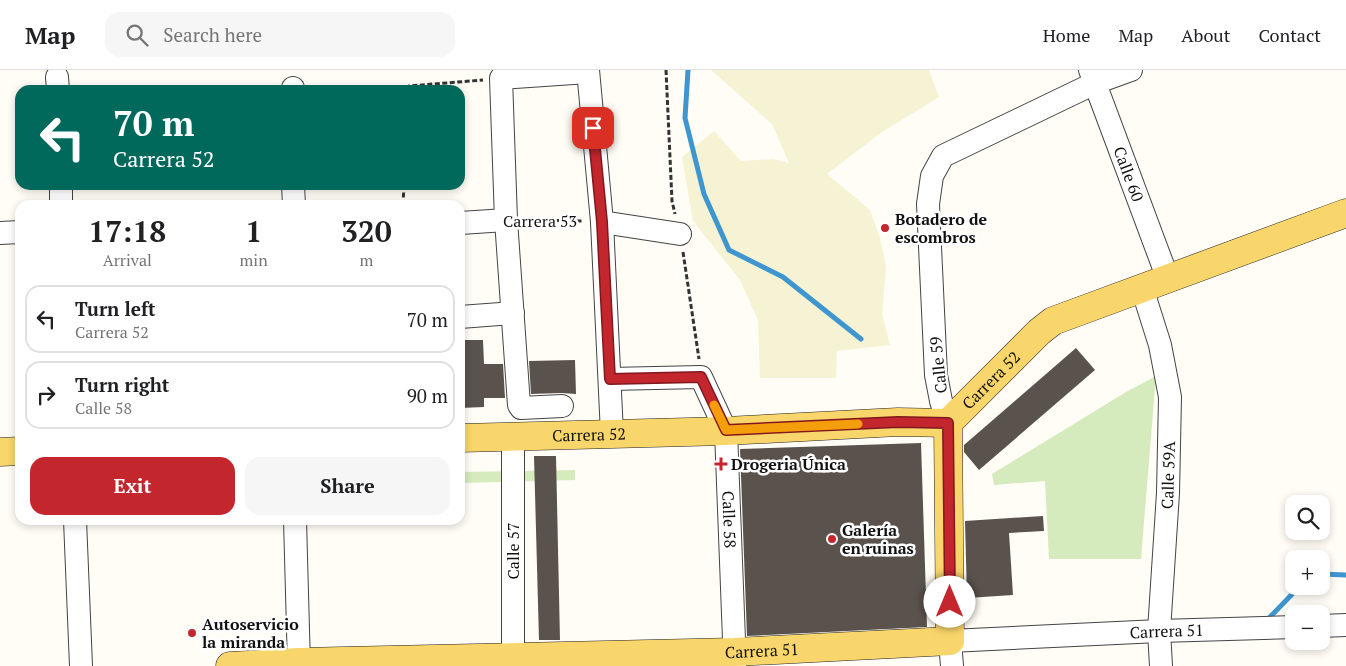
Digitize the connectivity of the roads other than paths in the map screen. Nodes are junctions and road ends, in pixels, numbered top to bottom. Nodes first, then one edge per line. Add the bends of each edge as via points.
1 (1131, 70) edge
2 (588, 71) edge
3 (1093, 77) edge
4 (1346, 213) edge
5 (506, 220) junction
6 (602, 222) junction
7 (465, 223) edge
8 (15, 232) edge
9 (0, 233) edge
10 (680, 234) road end
11 (1168, 279) junction
12 (1142, 288) junction
13 (513, 314) junction
14 (465, 317) edge
15 (610, 379) junction
16 (562, 406) dead end
17 (948, 423) junction
18 (726, 430) junction
19 (612, 434) junction
20 (513, 437) junction
21 (465, 438) edge
22 (15, 451) edge
23 (0, 452) edge
24 (75, 525) edge
25 (295, 525) edge
26 (1346, 625) edge
27 (1330, 626) edge
28 (1285, 627) edge
29 (1160, 631) junction
30 (951, 654) edge
31 (735, 659) edge
32 (513, 662) edge
33 (299, 664) edge
34 (82, 666) edge
35 (230, 666) edge
36 (1161, 666) edge

1 - 3 street
2 - 5 street via 501,78
2 - 6 street
3 - 11 street, Calle 60
3 - 17 street, Calle 59 via 943,156 932,176 928,204 936,375
4 - 11 main road, Carrera 52
5 - 7 street, Carrera 53
5 - 13 street
6 - 10 street
6 - 15 street
8 - 9 street
11 - 12 main road, Carrera 52
12 - 17 main road, Carrera 52 via 1053,321
12 - 29 street, Calle 59A via 1160,345 1170,397
13 - 14 street
13 - 16 street via 519,405 521,408
15 - 18 street, Calle 58 via 701,377
15 - 19 street
17 - 18 main road, Carrera 52 via 898,422
17 - 30 main road, Calle 59
18 - 19 main road, Carrera 52
18 - 31 street, Calle 58
19 - 20 main road, Carrera 52
20 - 21 main road, Carrera 52
20 - 32 street, Calle 57
22 - 23 main road
24 - 34 street
25 - 33 street
26 - 27 street
28 - 29 street, Carrera 51
29 - 30 street, Carrera 51
29 - 36 street, Calle 59A
30 - 31 main road, Carrera 51
31 - 32 main road, Carrera 51
32 - 33 main road, Carrera 51
33 - 35 main road, Carrera 51

